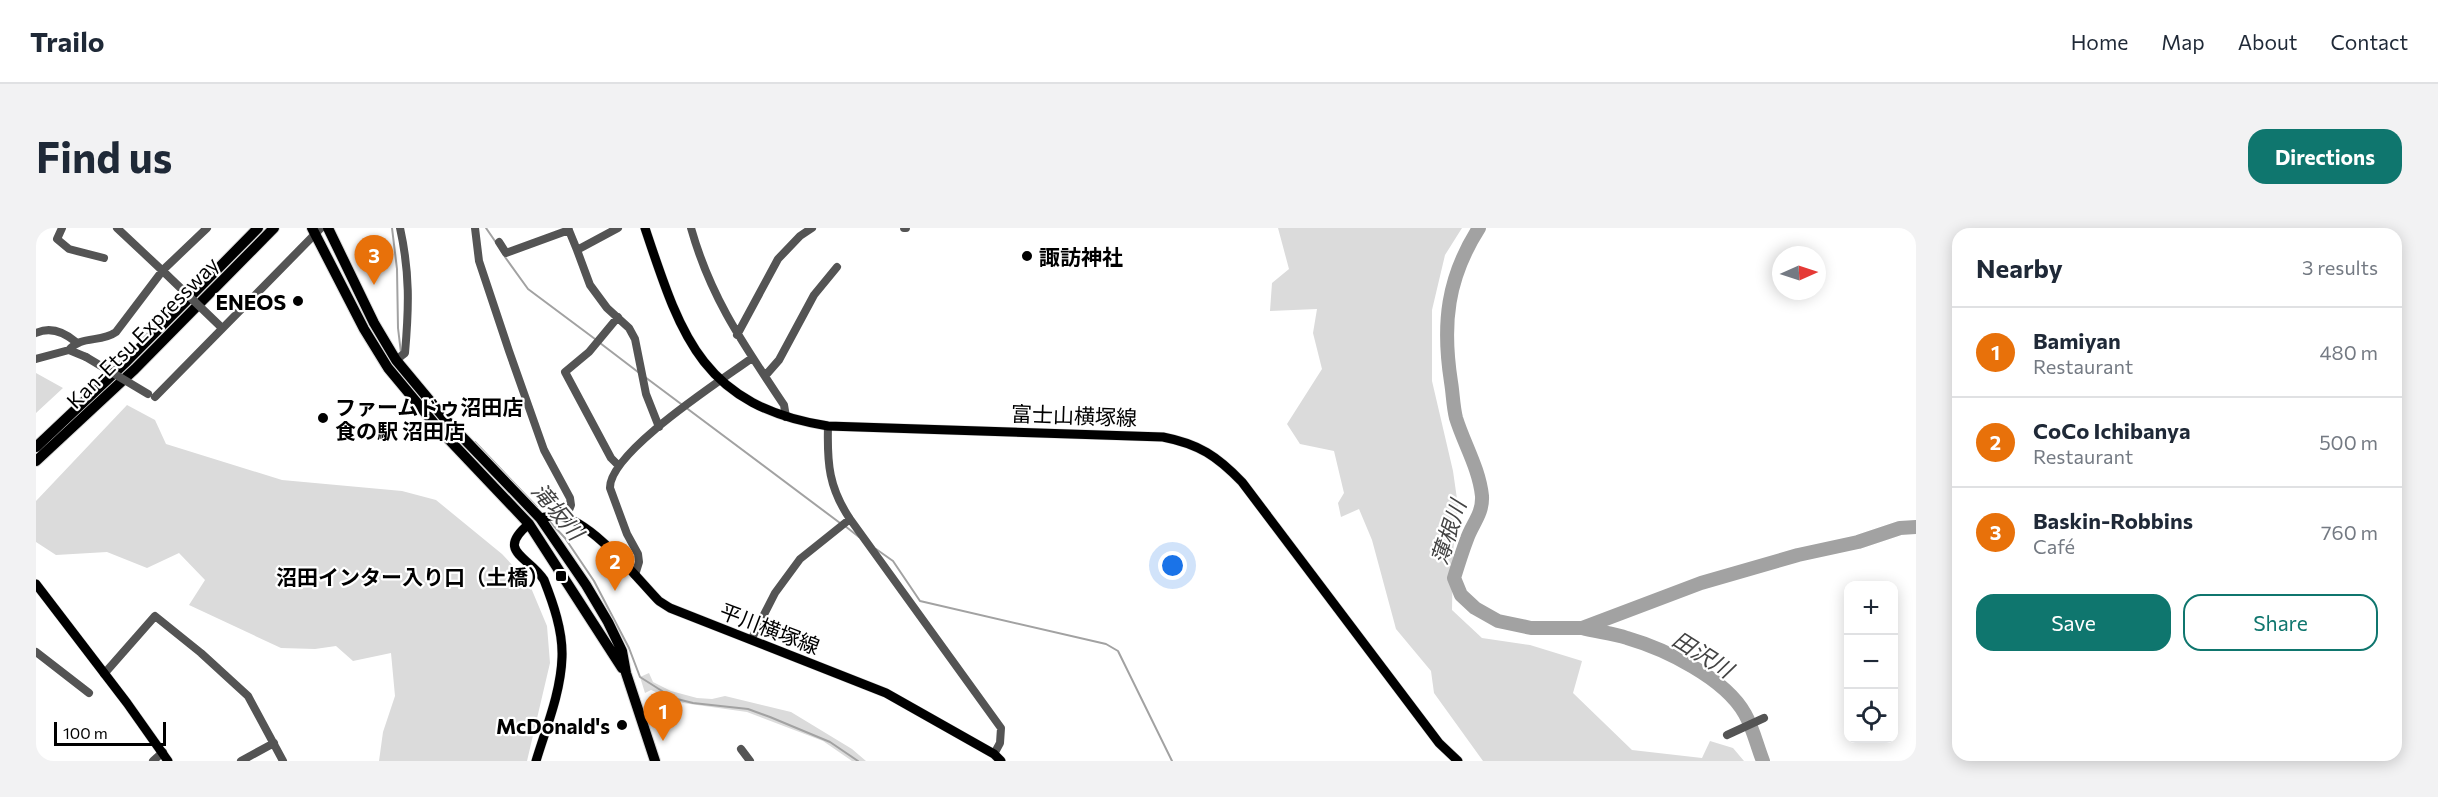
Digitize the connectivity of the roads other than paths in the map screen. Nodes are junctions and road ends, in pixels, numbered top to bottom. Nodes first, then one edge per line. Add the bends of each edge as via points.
1 (62, 228) edge
2 (117, 228) edge
3 (207, 228) edge
4 (258, 228) edge
5 (274, 228) edge
6 (328, 228) edge
7 (400, 228) edge
8 (475, 228) edge
9 (618, 228) edge
10 (645, 228) edge
11 (691, 228) edge
12 (812, 228) edge
13 (568, 229) edge
14 (315, 230) edge
15 (499, 242) dead end
16 (577, 250) junction
17 (104, 258) dead end
18 (837, 267) dead end
19 (165, 272) junction
20 (618, 316) junction
21 (221, 328) junction
22 (36, 333) edge
23 (737, 335) junction
24 (76, 342) junction
25 (69, 350) junction
26 (752, 358) junction
27 (36, 359) edge
28 (396, 360) junction
29 (765, 376) junction
30 (721, 380) junction
31 (152, 396) junction
32 (164, 400) dead end
33 (82, 412) junction
34 (786, 417) junction
35 (828, 426) junction
36 (659, 427) junction
37 (36, 447) edge
38 (36, 461) edge
39 (618, 465) junction
40 (540, 518) junction
41 (566, 518) junction
42 (850, 519) junction
43 (529, 524) junction
44 (634, 575) junction
45 (36, 584) edge
46 (751, 640) junction
47 (36, 652) edge
48 (626, 673) junction
49 (104, 674) junction
50 (89, 693) dead end
51 (1764, 718) dead end
52 (1727, 735) dead end
53 (273, 742) junction
54 (741, 749) dead end
55 (165, 757) edge
56 (997, 758) edge
57 (153, 761) edge
58 (241, 761) edge
59 (283, 761) edge
60 (536, 761) edge
61 (655, 761) edge
62 (750, 761) edge
63 (1458, 761) edge

1 - 17 street via 57,239 69,249
2 - 19 street
3 - 19 street
4 - 33 highway, Kan-Etsu Expressway
5 - 33 highway, Kan-Etsu Expressway
6 - 28 highway via 374,324
7 - 28 street via 409,286 405,353
8 - 41 street via 479,261 509,351 544,450 570,498
9 - 16 street
10 - 30 main road, 富士山横塚線 via 677,321 702,360
11 - 23 street via 710,282
12 - 23 street via 778,259
13 - 15 street via 506,253
13 - 16 street
14 - 21 street
14 - 43 highway via 364,329 403,389
16 - 20 street via 590,285
18 - 29 street via 814,295 779,360
19 - 21 street, bridge
19 - 24 street via 116,332 106,338
20 - 36 street via 635,339 646,394
20 - 39 street via 589,352 565,372
21 - 31 street
22 - 24 street via 51,329
23 - 26 street
24 - 25 street
25 - 27 street
25 - 31 street, bridge
26 - 29 street
26 - 30 street
28 - 40 highway via 446,420
29 - 34 street via 784,405
30 - 34 main road, 富士山横塚線 via 753,403
30 - 36 street
31 - 32 street
33 - 37 highway, Kan-Etsu Expressway
33 - 38 highway, Kan-Etsu Expressway
34 - 35 main road, 富士山横塚線
35 - 42 street via 831,480
35 - 63 main road, 富士山横塚線 via 1153,436 1203,449 1242,482 1439,743
36 - 39 street
39 - 44 street via 610,488 638,554
40 - 41 main road, 平川横塚線
40 - 43 highway
40 - 48 highway via 608,622
41 - 44 main road, 平川横塚線 via 591,531
42 - 46 street via 800,560 775,594
42 - 56 street via 1001,728
43 - 48 highway
43 - 60 main road via 518,534 515,550 544,580 562,645 556,691
44 - 46 main road, 平川横塚線 via 670,608
45 - 49 main road
46 - 56 main road, 平川横塚線 via 886,693
47 - 50 street
48 - 61 highway
49 - 53 street via 154,616 248,696
49 - 55 main road
51 - 52 street
53 - 58 street
53 - 59 street
54 - 62 street
55 - 57 street

